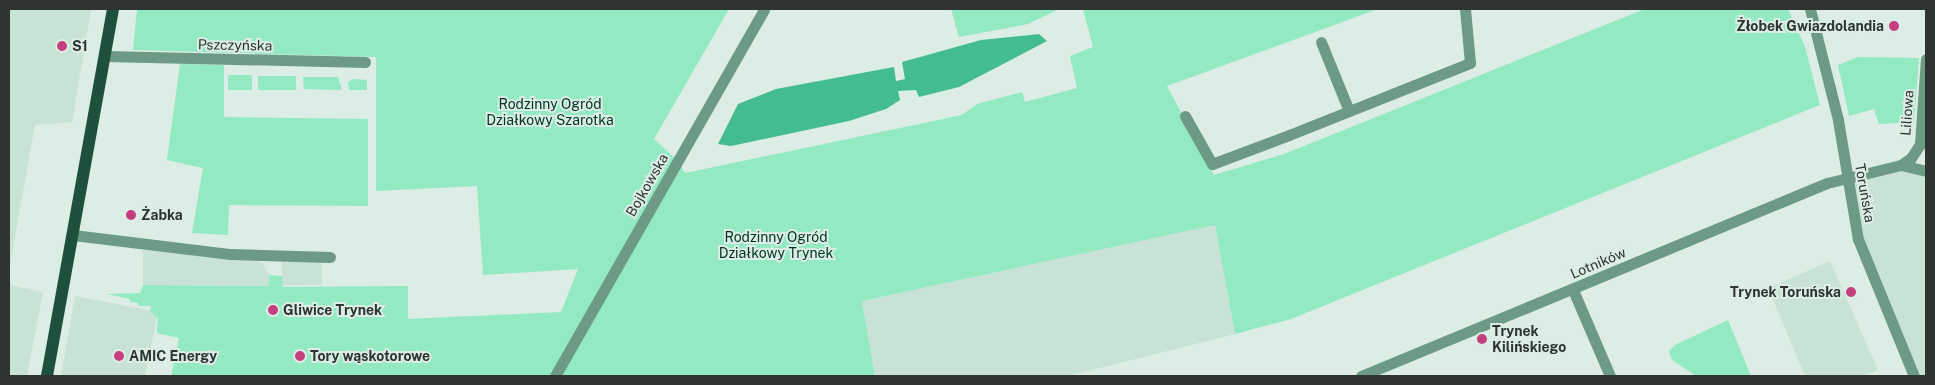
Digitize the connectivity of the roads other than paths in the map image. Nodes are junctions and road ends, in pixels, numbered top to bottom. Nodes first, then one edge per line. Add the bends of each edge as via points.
1 (113, 9) edge
2 (764, 9) edge
3 (1465, 9) edge
4 (1810, 9) edge
5 (1321, 42) dead end
6 (105, 56) junction
7 (1926, 59) edge
8 (365, 62) dead end
9 (1349, 111) junction
10 (1185, 116) dead end
11 (1901, 165) junction
12 (1926, 170) edge
13 (1847, 176) junction
14 (73, 235) junction
15 (330, 257) dead end
16 (1574, 290) junction
17 (48, 376) edge
18 (555, 376) edge
19 (1360, 376) edge
20 (1610, 376) edge
21 (1914, 376) edge

1 - 6 main road
2 - 18 street, Bojkowska
3 - 9 street via 1470,63
4 - 13 street, Toruńska via 1828,73
5 - 9 street
6 - 8 street, Pszczyńska
6 - 14 main road
7 - 11 street, Liliowa via 1920,144 1911,158
9 - 10 street via 1212,164
11 - 12 street
11 - 13 street
13 - 16 street, Lotników
13 - 21 street, Toruńska via 1862,250
14 - 15 street via 231,254
14 - 17 main road
16 - 19 street, Lotników
16 - 20 street

